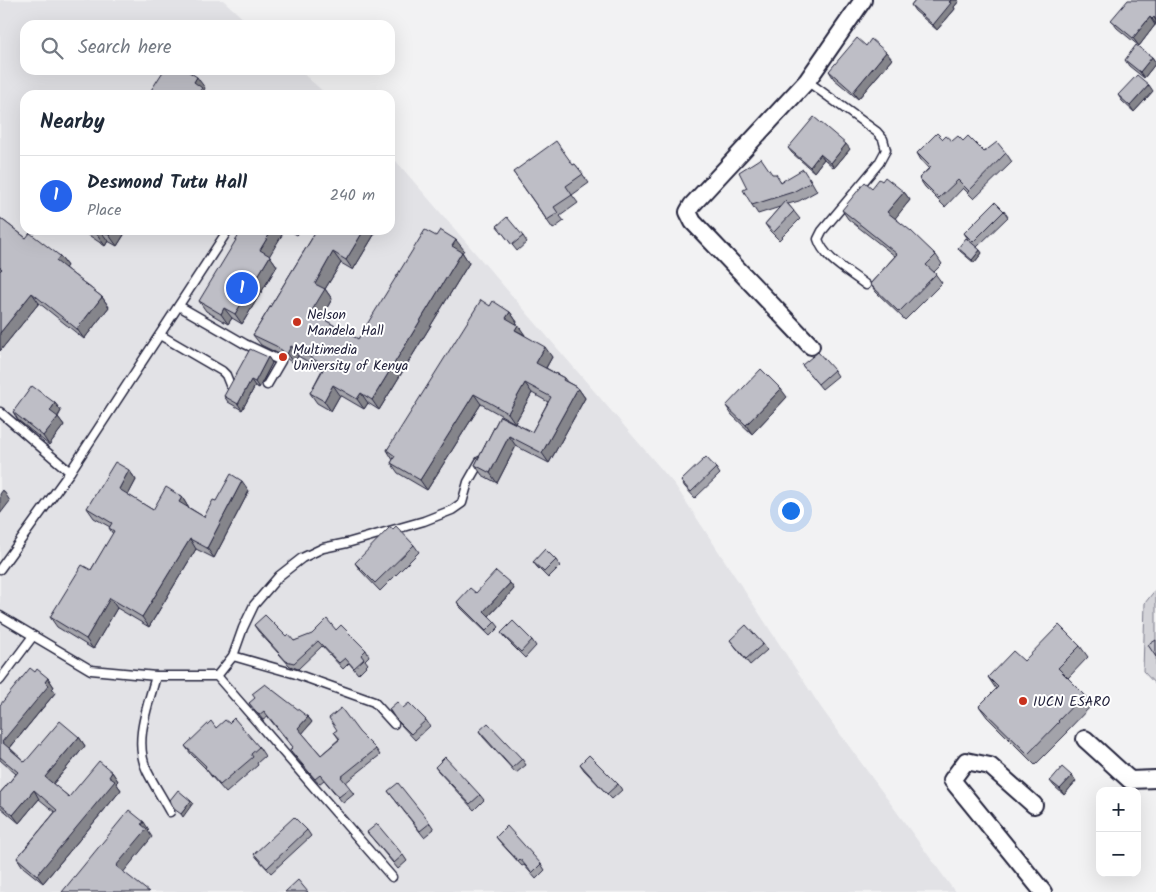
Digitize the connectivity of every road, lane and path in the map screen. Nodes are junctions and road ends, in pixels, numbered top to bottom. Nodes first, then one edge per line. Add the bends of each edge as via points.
1 (863, 0) edge
2 (808, 81) junction
3 (225, 235) edge
4 (866, 285) dead end
5 (179, 306) junction
6 (160, 335) junction
7 (811, 346) dead end
8 (230, 385) edge
9 (267, 385) dead end
10 (0, 412) edge
11 (483, 456) edge
12 (70, 472) junction
13 (0, 569) edge
14 (0, 616) edge
15 (33, 636) junction
16 (233, 656) junction
17 (156, 676) junction
18 (217, 676) junction
19 (0, 680) edge
20 (394, 724) edge
21 (1084, 739) dead end
22 (1156, 779) edge
23 (1034, 805) dead end
24 (170, 812) dead end
25 (392, 877) dead end
26 (1043, 892) edge

1 - 2 street
2 - 4 lane via 883,139 886,150 879,163 822,230 818,239 820,248
2 - 7 street via 688,212 693,222
3 - 5 lane
5 - 6 lane
5 - 9 lane via 281,361
6 - 8 lane via 222,371
6 - 12 lane
10 - 12 lane
11 - 16 lane via 468,482 462,503 452,510 424,521 323,548 302,558 279,576 254,605
12 - 13 lane
14 - 15 lane
15 - 17 lane via 91,670
15 - 19 lane
16 - 18 lane
16 - 20 lane via 374,702
17 - 18 lane
17 - 24 lane via 141,731 142,750 146,769
18 - 25 lane
21 - 22 street via 1130,780
23 - 26 street via 990,766 966,761 952,780

